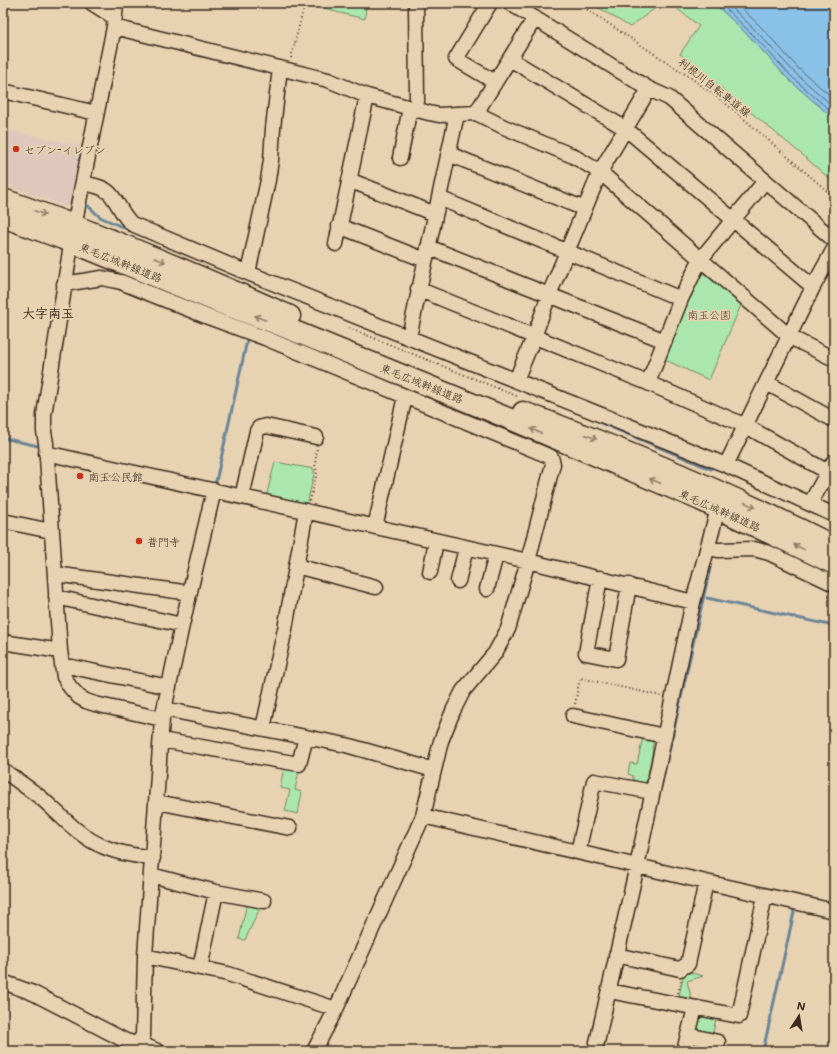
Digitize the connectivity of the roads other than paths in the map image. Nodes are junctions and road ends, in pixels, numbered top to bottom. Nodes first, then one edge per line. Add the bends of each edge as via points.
1 (92, 3) edge
2 (416, 3) edge
3 (490, 3) edge
4 (510, 3) edge
5 (115, 16) edge
6 (535, 18) junction
7 (510, 59) junction
8 (284, 69) junction
9 (495, 82) junction
10 (650, 89) junction
11 (3, 92) edge
12 (367, 96) junction
13 (413, 108) junction
14 (96, 113) junction
15 (476, 113) junction
16 (458, 114) junction
17 (626, 129) junction
18 (449, 154) junction
19 (400, 158) dead end
20 (600, 172) junction
21 (349, 180) junction
22 (765, 181) junction
23 (83, 184) junction
24 (439, 198) junction
25 (3, 199) edge
26 (585, 209) junction
27 (435, 214) junction
28 (3, 217) edge
29 (734, 220) junction
30 (339, 226) junction
31 (72, 234) junction
32 (834, 240) edge
33 (336, 244) dead end
34 (834, 249) edge
35 (567, 252) junction
36 (426, 254) junction
37 (700, 260) junction
38 (248, 273) junction
39 (64, 284) junction
40 (813, 287) junction
41 (418, 289) junction
42 (548, 295) junction
43 (681, 299) junction
44 (409, 336) junction
45 (534, 337) junction
46 (790, 337) junction
47 (665, 340) junction
48 (834, 359) edge
49 (516, 380) junction
50 (648, 383) junction
51 (767, 383) junction
52 (406, 396) junction
53 (834, 420) edge
54 (746, 426) junction
55 (316, 437) road end
56 (46, 453) junction
57 (726, 465) junction
58 (831, 467) edge
59 (214, 490) junction
60 (242, 497) junction
61 (720, 501) junction
62 (810, 504) junction
63 (306, 511) junction
64 (834, 515) edge
65 (3, 521) edge
66 (375, 527) junction
67 (51, 531) junction
68 (436, 541) junction
69 (834, 546) edge
70 (466, 548) junction
71 (708, 548) junction
72 (496, 555) junction
73 (528, 561) junction
74 (834, 564) edge
75 (296, 566) junction
76 (430, 572) dead end
77 (54, 575) junction
78 (600, 578) junction
79 (458, 580) dead end
80 (834, 584) edge
81 (628, 585) junction
82 (376, 587) dead end
83 (487, 589) dead end
84 (190, 593) junction
85 (56, 596) junction
86 (693, 602) junction
87 (182, 625) junction
88 (3, 642) edge
89 (60, 651) junction
90 (62, 667) junction
91 (169, 687) junction
92 (163, 714) junction
93 (573, 716) road end
94 (263, 728) junction
95 (664, 736) junction
96 (306, 737) junction
97 (161, 740) junction
98 (3, 770) edge
99 (434, 770) junction
100 (652, 792) junction
101 (156, 802) junction
102 (423, 816) junction
103 (290, 828) dead end
104 (578, 852) junction
105 (153, 858) junction
106 (637, 866) junction
107 (151, 874) junction
108 (706, 882) junction
109 (216, 892) junction
110 (765, 896) junction
111 (264, 901) dead end
112 (834, 911) edge
113 (616, 955) junction
114 (145, 956) junction
115 (200, 968) junction
116 (3, 982) edge
117 (609, 991) junction
118 (695, 1008) junction
119 (336, 1009) junction
120 (688, 1035) junction
121 (718, 1042) dead end
122 (134, 1048) edge
123 (157, 1051) edge
124 (314, 1051) edge
125 (595, 1051) edge
126 (684, 1051) edge

1 - 5 street
2 - 13 street via 417,101
3 - 9 street via 456,58
4 - 6 street
5 - 8 street
5 - 14 street
6 - 7 street
6 - 10 street
7 - 9 street
7 - 17 street
8 - 12 street via 328,80
8 - 38 street via 273,128 268,180
9 - 15 street
10 - 17 street
10 - 22 street via 669,98
11 - 14 street
12 - 13 street
12 - 21 street
13 - 16 street via 439,115
13 - 19 street
14 - 23 street
15 - 16 street
15 - 20 street via 573,156
16 - 18 street
17 - 20 street
17 - 29 street
18 - 24 street
18 - 26 street
20 - 26 street
20 - 37 street
21 - 27 street
21 - 30 street
22 - 29 street
22 - 32 street
23 - 31 street
23 - 38 street via 107,190 125,219 132,224
24 - 27 street
24 - 35 street
25 -> 31 highway, 東毛広域幹線道路
26 - 35 street
27 - 36 street
28 - 31 highway, 東毛広域幹線道路
29 - 37 street
29 - 40 street
30 - 33 street
30 - 36 street
31 - 39 street
31 - 61 highway, 東毛広域幹線道路 via 218,284 291,317 513,408 601,441
34 - 40 street
35 - 42 street
35 - 43 street
36 - 41 street
36 - 42 street
37 - 43 street
37 - 46 street
38 - 44 street
39 - 52 street via 102,278 121,282
39 - 56 street via 44,415
40 - 46 street
41 - 44 street
41 - 45 street
42 - 45 street
42 - 47 street
43 - 47 street
44 - 49 street
45 - 49 street
45 - 50 street
46 - 48 street
46 - 51 street
47 - 50 street
49 - 57 street
50 - 54 street
51 - 53 street
51 - 54 street
52 - 66 street
52 - 73 street via 551,457 553,464
54 - 57 street
54 - 58 street
55 - 60 street via 266,426 259,428
56 - 59 street
56 - 67 street
57 - 62 street
58 - 62 street
59 - 60 street
59 - 84 street
60 - 63 street
61 -> 69 highway, 東毛広域幹線道路
61 - 71 street
74 -> 61 highway, 東毛広域幹線道路
62 - 64 street
63 - 66 street
63 - 75 street
65 - 67 street
66 - 68 street
67 - 77 street
68 - 70 street
68 - 76 street
70 - 72 street
70 - 79 street
71 - 80 street via 754,549 777,556
71 - 86 street
72 - 73 street
72 - 83 street
73 - 78 street
73 - 99 street via 508,629 495,653 463,691 441,741
75 - 82 street
75 - 94 street
77 - 84 street via 62,574
77 - 85 street
78 - 81 street
78 - 81 street via 586,653 616,659
81 - 86 street
84 - 87 street
85 - 87 street
85 - 89 street
86 - 95 street
87 - 91 street
88 - 89 street
89 - 90 street
90 - 91 street
90 - 92 street via 67,682 83,699 95,704
91 - 92 street
92 - 94 street
92 - 97 street
93 - 95 street
94 - 96 street
95 - 100 street
96 - 97 street via 299,764
96 - 99 street via 346,745
97 - 101 street
98 - 105 street via 93,842 116,851
99 - 102 street
100 - 104 street via 594,781
100 - 106 street
101 - 103 street
101 - 105 street
102 - 104 street
102 - 119 street
104 - 106 street
105 - 107 street
106 - 108 street
106 - 113 street
107 - 109 street
107 - 114 street
108 - 110 street
108 - 113 street via 688,964 680,969
109 - 111 street
109 - 115 street
110 - 112 street
110 - 118 street via 738,1016
113 - 117 street
114 - 115 street
114 - 122 street via 143,1036
115 - 119 street via 228,974
116 - 122 street via 33,993 126,1041
117 - 118 street
117 - 125 street
118 - 120 street
119 - 124 street
120 - 121 street
120 - 126 street
122 - 123 street via 148,1047

